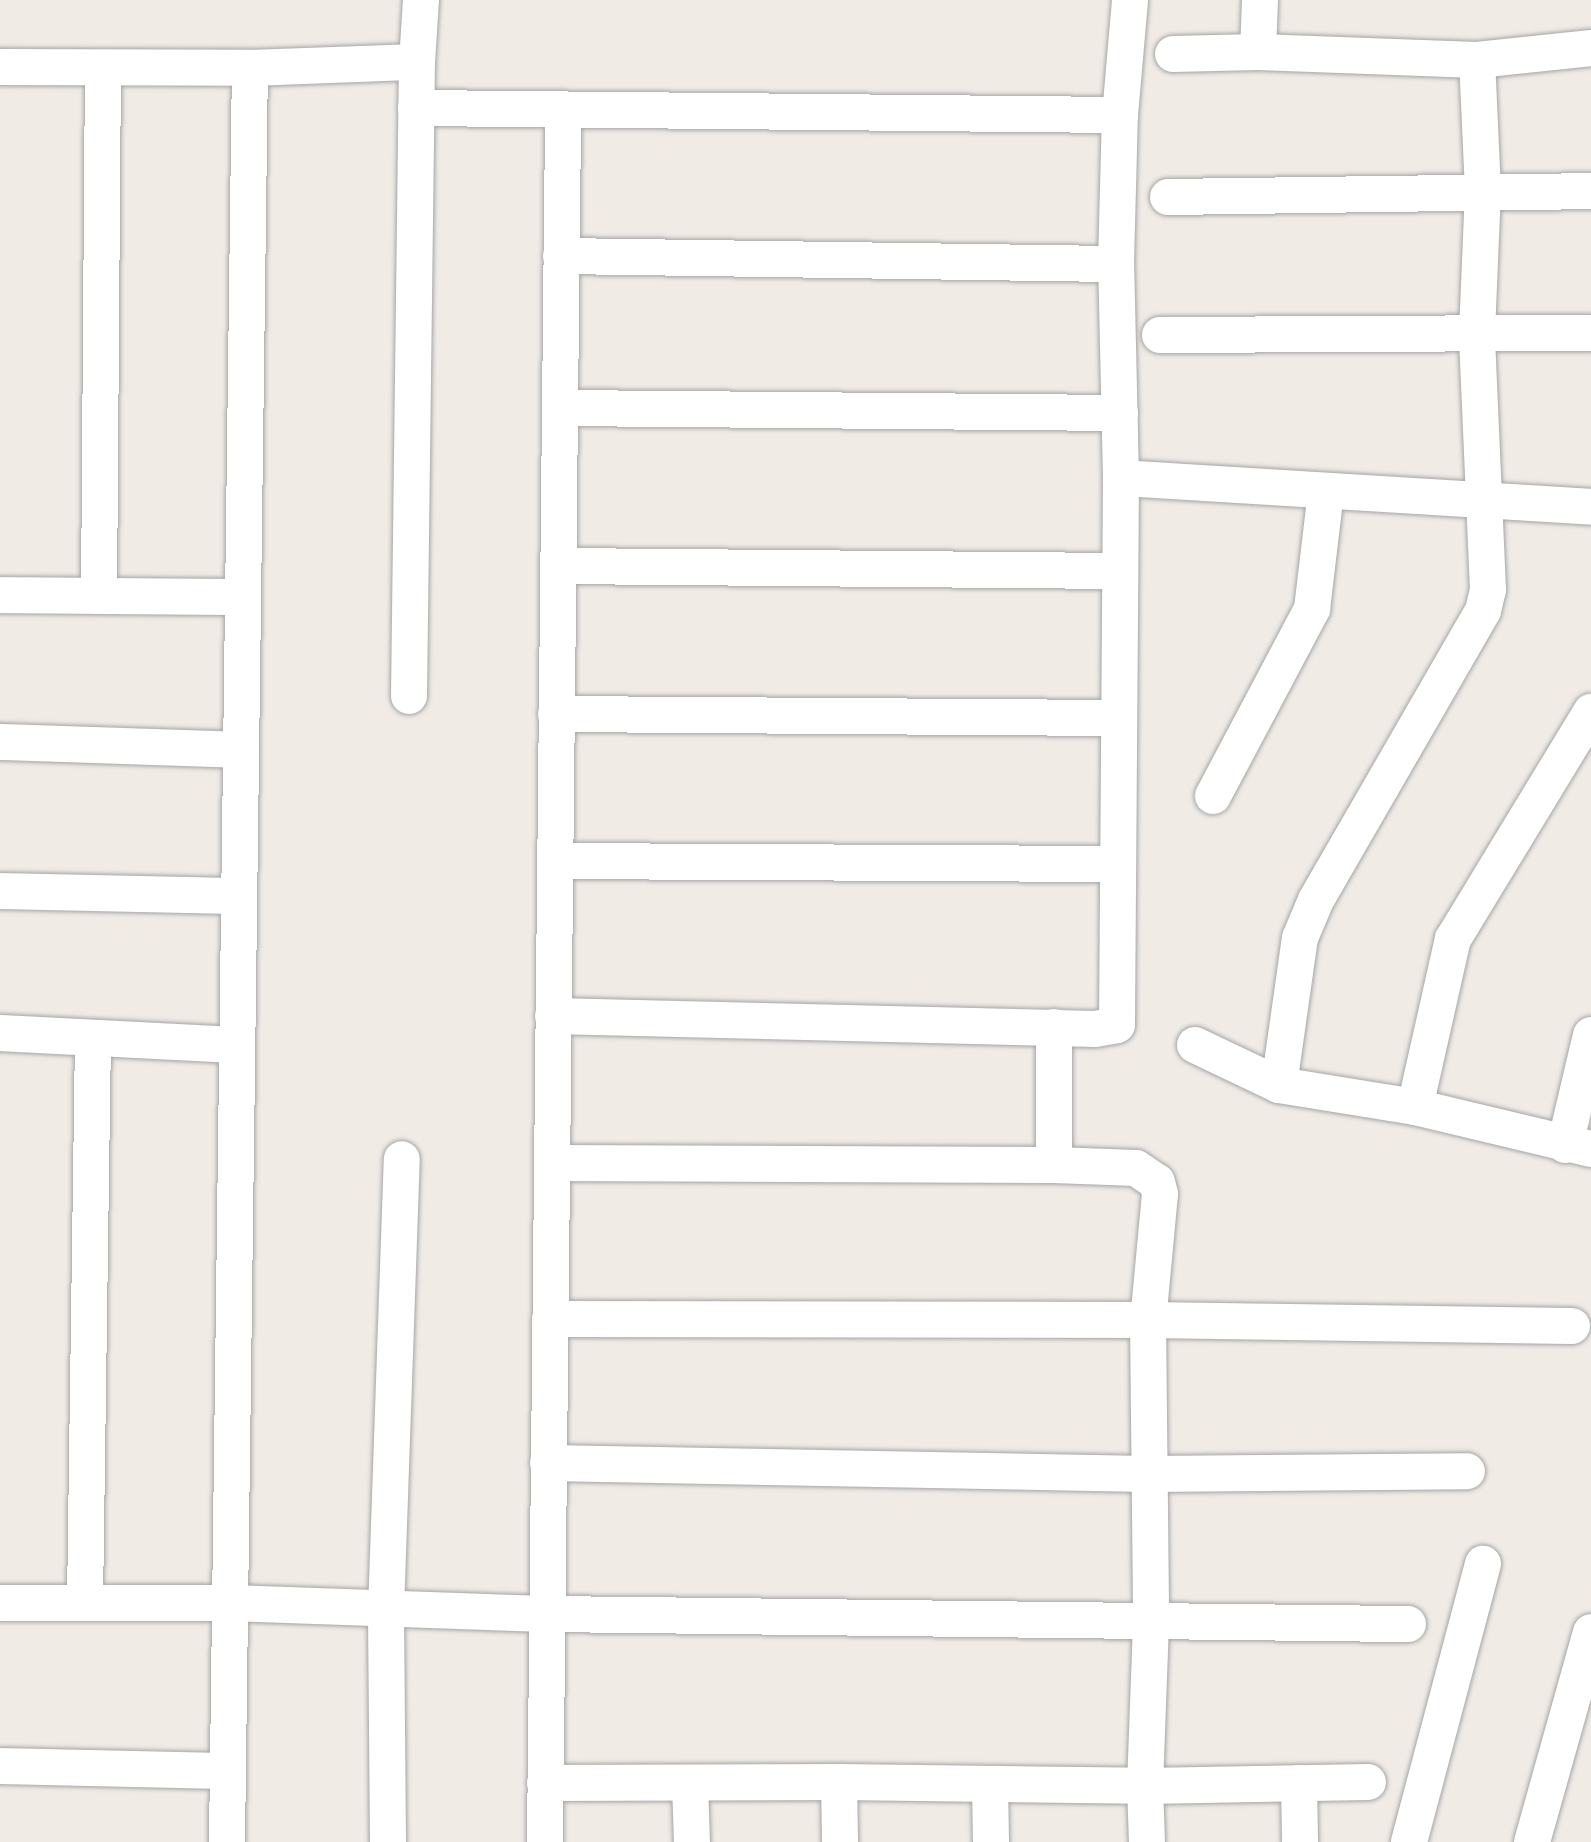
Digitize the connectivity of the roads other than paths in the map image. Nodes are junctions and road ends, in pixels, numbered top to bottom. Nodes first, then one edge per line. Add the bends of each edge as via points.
1 (421, 0) edge
2 (1130, 0) edge
3 (1260, 0) edge
4 (1591, 48) edge
5 (1258, 52) junction
6 (1173, 54) dead end
7 (1477, 60) junction
8 (417, 62) junction
9 (0, 67) edge
10 (250, 68) junction
11 (103, 69) junction
12 (416, 108) junction
13 (563, 111) junction
14 (1120, 115) junction
15 (1483, 191) junction
16 (1591, 191) edge
17 (1168, 197) dead end
18 (561, 256) junction
19 (1116, 264) junction
20 (1477, 333) junction
21 (1591, 333) edge
22 (1160, 335) dead end
23 (560, 408) junction
24 (1120, 413) junction
25 (1121, 478) junction
26 (1326, 492) junction
27 (1482, 501) junction
28 (1591, 507) edge
29 (558, 566) junction
30 (1119, 571) junction
31 (0, 595) edge
32 (99, 596) junction
33 (243, 597) junction
34 (409, 696) dead end
35 (1591, 712) edge
36 (556, 714) junction
37 (1117, 718) junction
38 (0, 742) edge
39 (241, 750) junction
40 (1213, 796) dead end
41 (555, 861) junction
42 (1116, 864) junction
43 (0, 891) edge
44 (239, 896) junction
45 (553, 1016) junction
46 (1054, 1027) junction
47 (0, 1033) edge
48 (1591, 1035) edge
49 (93, 1038) junction
50 (237, 1045) junction
51 (1195, 1045) dead end
52 (1279, 1085) junction
53 (1415, 1107) junction
54 (1578, 1147) edge
55 (402, 1159) dead end
56 (552, 1163) junction
57 (1054, 1165) junction
58 (550, 1319) junction
59 (1148, 1320) junction
60 (1572, 1326) dead end
61 (548, 1463) junction
62 (1467, 1471) dead end
63 (1148, 1474) junction
64 (1483, 1564) dead end
65 (85, 1602) junction
66 (0, 1603) edge
67 (230, 1603) junction
68 (386, 1611) junction
69 (547, 1614) junction
70 (1151, 1623) junction
71 (1408, 1624) dead end
72 (1591, 1632) edge
73 (0, 1766) edge
74 (228, 1771) junction
75 (839, 1782) junction
76 (1368, 1782) dead end
77 (545, 1783) junction
78 (690, 1783) junction
79 (1299, 1783) junction
80 (990, 1785) junction
81 (1145, 1786) junction
82 (227, 1842) edge
83 (388, 1842) edge
84 (545, 1842) edge
85 (692, 1842) edge
86 (840, 1842) edge
87 (991, 1842) edge
88 (1147, 1842) edge
89 (1300, 1842) edge
90 (1409, 1842) edge
91 (1532, 1842) edge

1 - 8 street
2 - 14 street
3 - 5 street
4 - 7 street
5 - 6 street
5 - 7 street
7 - 15 street
8 - 10 street
8 - 12 street
9 - 11 street
10 - 11 street
10 - 33 street
11 - 32 street
12 - 13 street
12 - 34 street
13 - 14 street
13 - 18 street
14 - 19 street
15 - 16 street
15 - 17 street
15 - 20 street
18 - 19 street
18 - 23 street
19 - 24 street
20 - 21 street
20 - 22 street
20 - 27 street
23 - 24 street
23 - 29 street
24 - 25 street
25 - 26 street
25 - 30 street
26 - 27 street
26 - 40 street via 1312,609
27 - 28 street
27 - 52 street via 1488,590 1483,611 1316,900 1300,938
29 - 30 street
29 - 36 street
30 - 37 street
31 - 32 street
32 - 33 street
33 - 39 street
35 - 53 street via 1453,939
36 - 37 street
36 - 41 street
37 - 42 street
38 - 39 street
39 - 44 street
41 - 42 street
41 - 45 street
42 - 46 street via 1117,1025
43 - 44 street
44 - 50 street
45 - 46 street
45 - 56 street
46 - 57 street
47 - 49 street
48 - 54 street
49 - 50 street
49 - 65 street
50 - 67 street
51 - 52 street
52 - 53 street
53 - 54 street
55 - 68 street
56 - 57 street
56 - 58 street
57 - 59 street via 1136,1168 1157,1182
58 - 59 street
58 - 61 street
59 - 60 street
59 - 63 street
61 - 63 street
61 - 69 street
62 - 63 street
63 - 70 street
64 - 90 street
65 - 66 street
65 - 67 street
67 - 68 street
67 - 74 street
68 - 69 street
68 - 83 street
69 - 70 street
69 - 77 street
70 - 71 street
70 - 81 street
72 - 91 street
73 - 74 street
74 - 82 street
75 - 78 street
75 - 80 street
75 - 86 street
76 - 79 street
77 - 78 street
77 - 84 street
78 - 85 street
79 - 81 street
79 - 89 street
80 - 81 street
80 - 87 street
81 - 88 street

